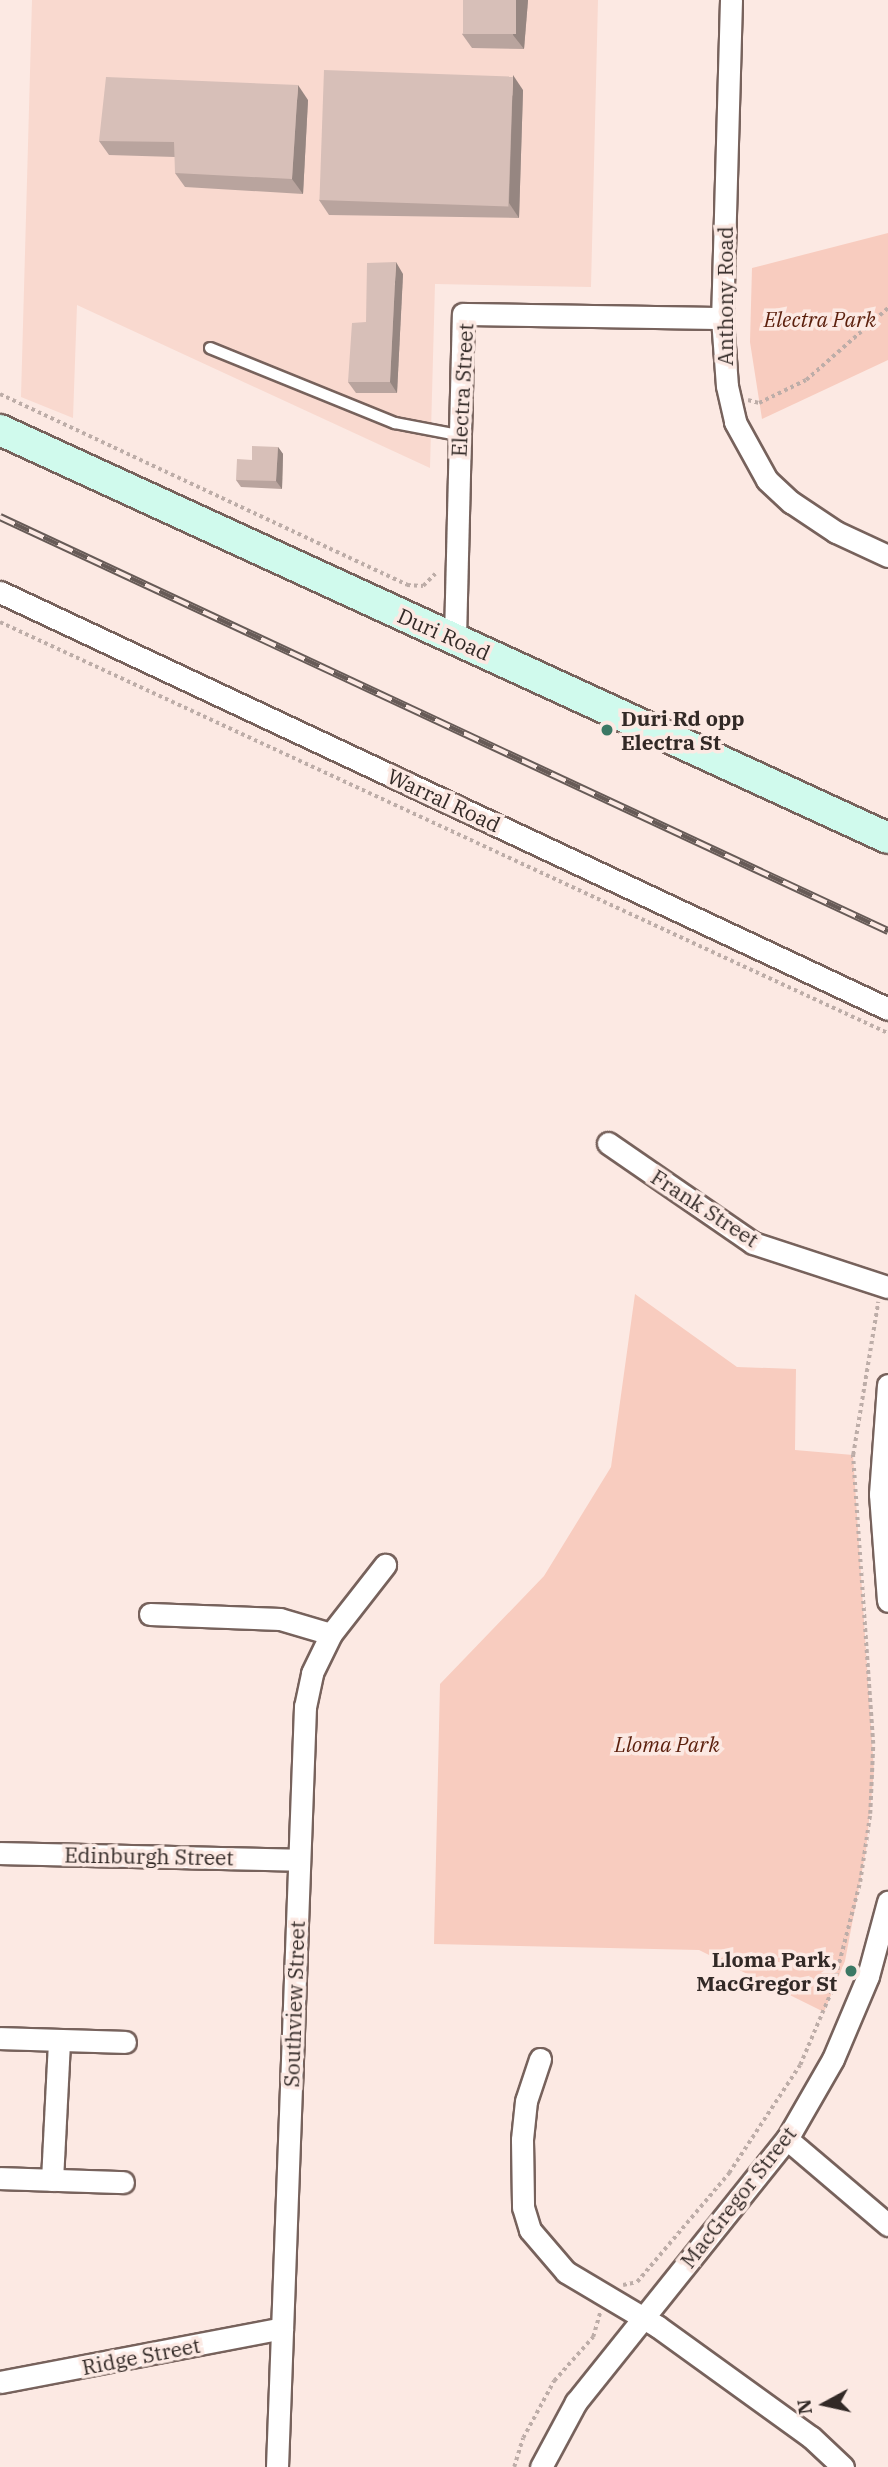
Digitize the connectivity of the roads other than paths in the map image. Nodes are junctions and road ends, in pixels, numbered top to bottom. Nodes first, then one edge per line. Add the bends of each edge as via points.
1 (731, 0) edge
2 (722, 318) junction
3 (210, 348) dead end
4 (0, 430) edge
5 (458, 435) junction
6 (888, 556) edge
7 (0, 592) edge
8 (455, 638) junction
9 (888, 838) edge
10 (888, 1009) edge
11 (608, 1143) dead end
12 (886, 1286) edge
13 (888, 1385) edge
14 (884, 1494) edge
15 (385, 1565) dead end
16 (888, 1601) edge
17 (150, 1614) dead end
18 (331, 1634) junction
19 (0, 1853) edge
20 (299, 1860) junction
21 (888, 1902) edge
22 (0, 2038) edge
23 (59, 2040) junction
24 (125, 2042) dead end
25 (540, 2059) dead end
26 (787, 2139) junction
27 (0, 2178) edge
28 (52, 2180) junction
29 (123, 2182) dead end
30 (888, 2225) edge
31 (641, 2318) junction
32 (282, 2328) junction
33 (0, 2382) edge
34 (277, 2467) edge
35 (541, 2467) edge
36 (843, 2467) edge

1 - 2 street, Anthony Road
2 - 5 street, Electra Street via 463,314
2 - 6 street, Anthony Road via 735,422 767,480 816,520
3 - 5 lane via 395,423
4 - 8 main road, Duri Road
5 - 8 street, Electra Street
7 - 10 street, Warral Road
8 - 9 main road, Duri Road
11 - 12 street, Frank Street via 753,1243
13 - 14 street
14 - 16 street
15 - 18 street, Southview Street
17 - 18 street via 280,1619
18 - 20 street, Southview Street via 312,1673 305,1707
19 - 20 street, Edinburgh Street
20 - 32 street, Southview Street
21 - 26 street, MacGregor Street via 868,1976 848,2024
22 - 23 street
23 - 24 street
23 - 28 street
25 - 31 street via 526,2101 523,2207 530,2230 549,2254 610,2301
26 - 30 street
26 - 31 street, MacGregor Street
27 - 28 street
28 - 29 street
31 - 35 street, MacGregor Street via 576,2402
31 - 36 street via 811,2437
32 - 33 street, Ridge Street
32 - 34 street, Southview Street

